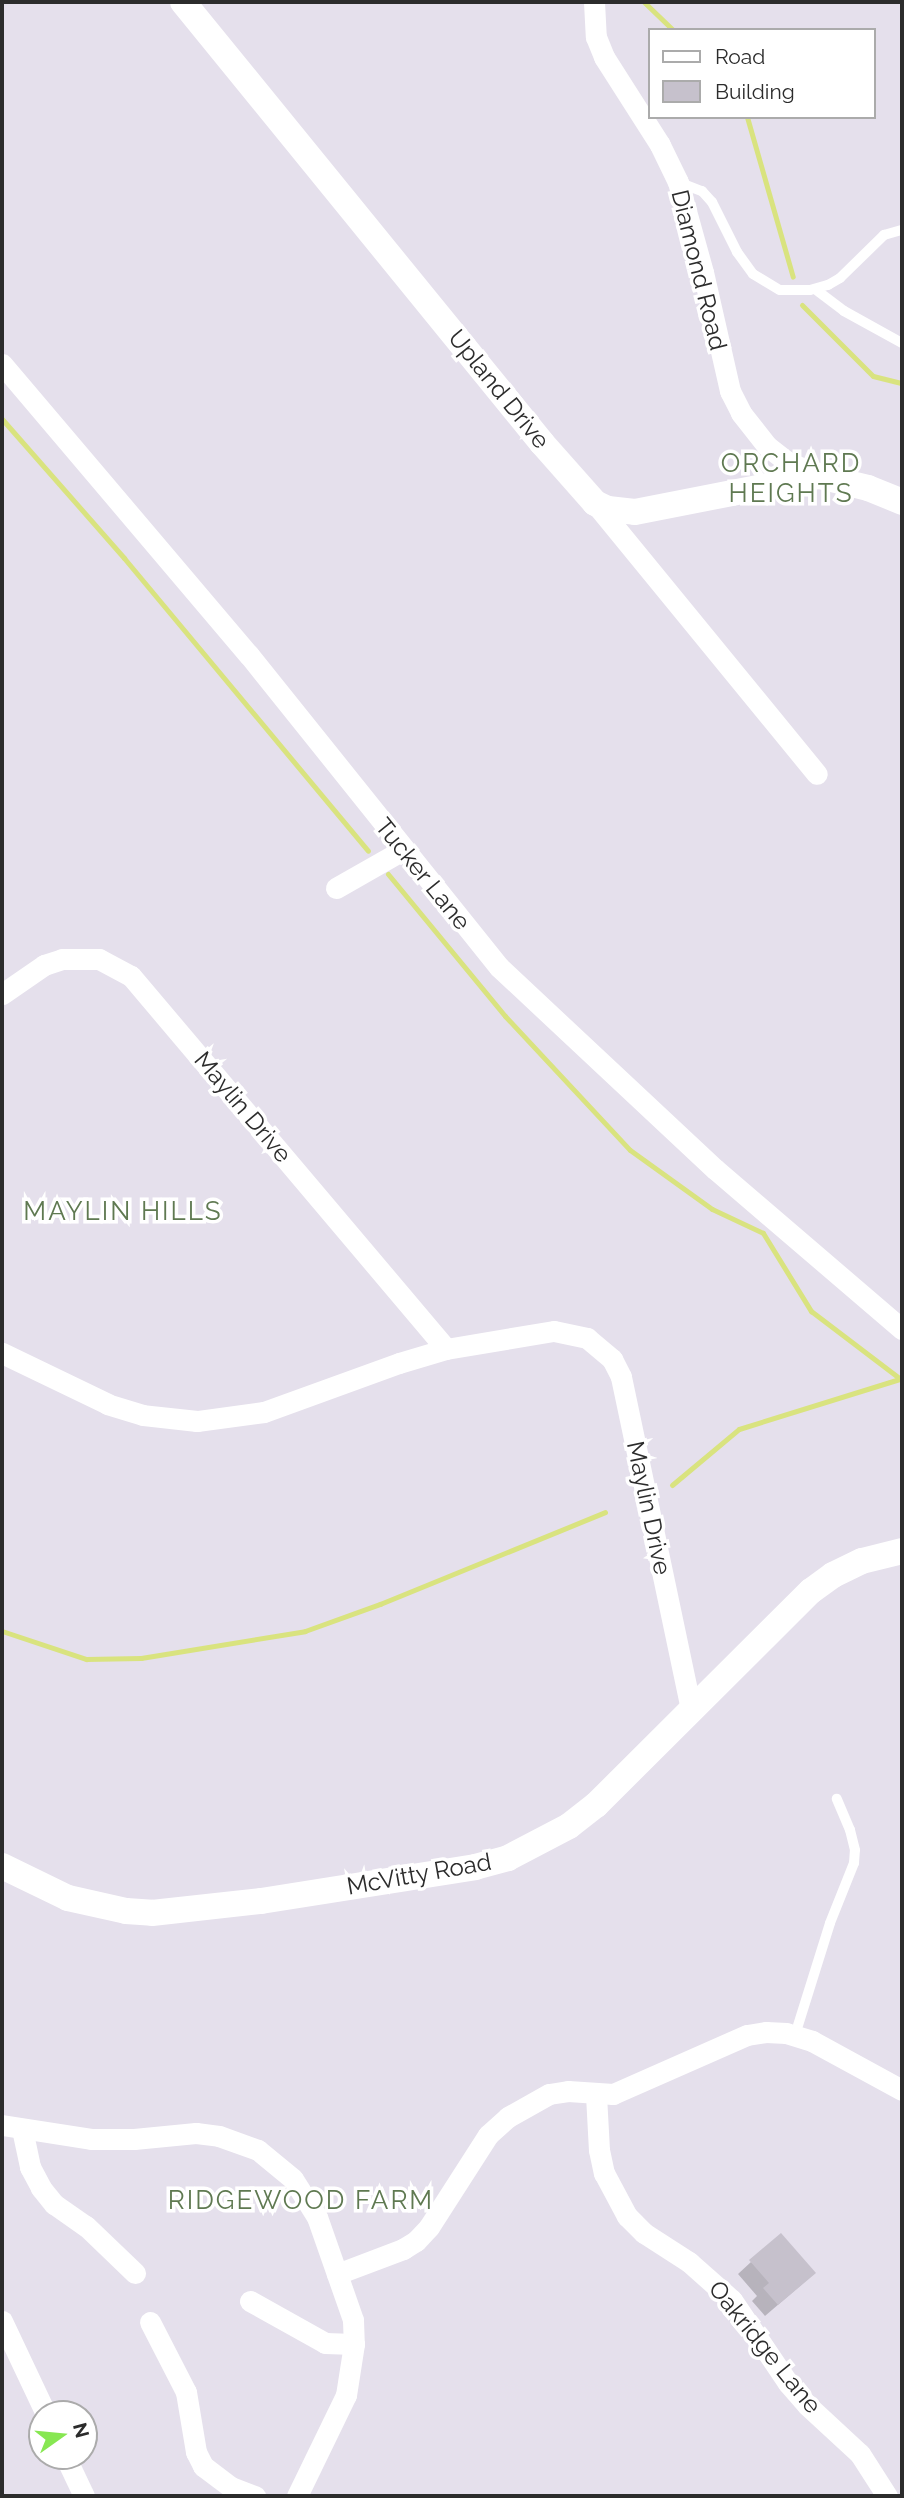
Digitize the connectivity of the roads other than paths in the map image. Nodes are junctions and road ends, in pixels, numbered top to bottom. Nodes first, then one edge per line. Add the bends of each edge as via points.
1 (183, 2) edge
2 (594, 2) edge
3 (678, 181) junction
4 (902, 230) edge
5 (815, 289) junction
6 (902, 343) edge
7 (2, 364) edge
8 (819, 476) junction
9 (902, 502) edge
10 (595, 503) junction
11 (817, 774) dead end
12 (403, 850) junction
13 (336, 888) dead end
14 (2, 994) edge
15 (902, 1329) edge
16 (446, 1349) junction
17 (2, 1353) edge
18 (902, 1551) edge
19 (691, 1709) junction
20 (837, 1799) dead end
21 (2, 1866) edge
22 (796, 2035) junction
23 (902, 2090) edge
24 (596, 2095) junction
25 (12, 2127) edge
26 (135, 2273) dead end
27 (337, 2274) junction
28 (250, 2301) dead end
29 (2, 2321) edge
30 (150, 2322) dead end
31 (355, 2344) junction
32 (39, 2400) edge
33 (72, 2470) edge
34 (84, 2496) edge
35 (255, 2496) edge
36 (297, 2496) edge
37 (887, 2496) edge

1 - 10 street, Upland Drive
2 - 3 street, Diamond Road via 596,37 604,57
3 - 5 lane via 702,191 712,202 752,274 765,284 792,292
3 - 8 street, Diamond Road via 730,391 767,446
4 - 5 lane via 884,235 841,278
5 - 6 lane
7 - 12 street, Tucker Lane via 249,655
8 - 9 street
8 - 10 street via 635,512
10 - 11 street, Upland Drive
12 - 13 street
12 - 15 street, Tucker Lane via 533,1002 715,1170
14 - 16 street, Maylin Drive via 44,965 62,959 99,959 131,976
16 - 17 street, Maylin Drive via 264,1412 197,1420 143,1415 108,1404
16 - 19 street, Maylin Drive via 554,1331 587,1338 612,1359 621,1377
18 - 19 street, McVitty Road via 862,1561 811,1591
19 - 21 street, McVitty Road via 596,1805 569,1826 518,1853 475,1867 152,1913 68,1898
20 - 22 lane via 850,1830 854,1863 830,1923
22 - 23 street
22 - 24 street via 747,2035 631,2087
24 - 27 street via 550,2094 508,2117 475,2152 416,2241
24 - 37 street, Oakridge Lane via 604,2173 628,2216 732,2300 788,2383 860,2454
25 - 26 street via 41,2188 54,2204 86,2226
25 - 27 street via 91,2139 196,2133 228,2138 258,2150 293,2179 307,2199
27 - 31 street via 353,2320
28 - 31 street via 325,2343
29 - 32 street
30 - 35 street via 186,2392 196,2452 203,2466 231,2487
31 - 36 street via 346,2395
33 - 34 street

